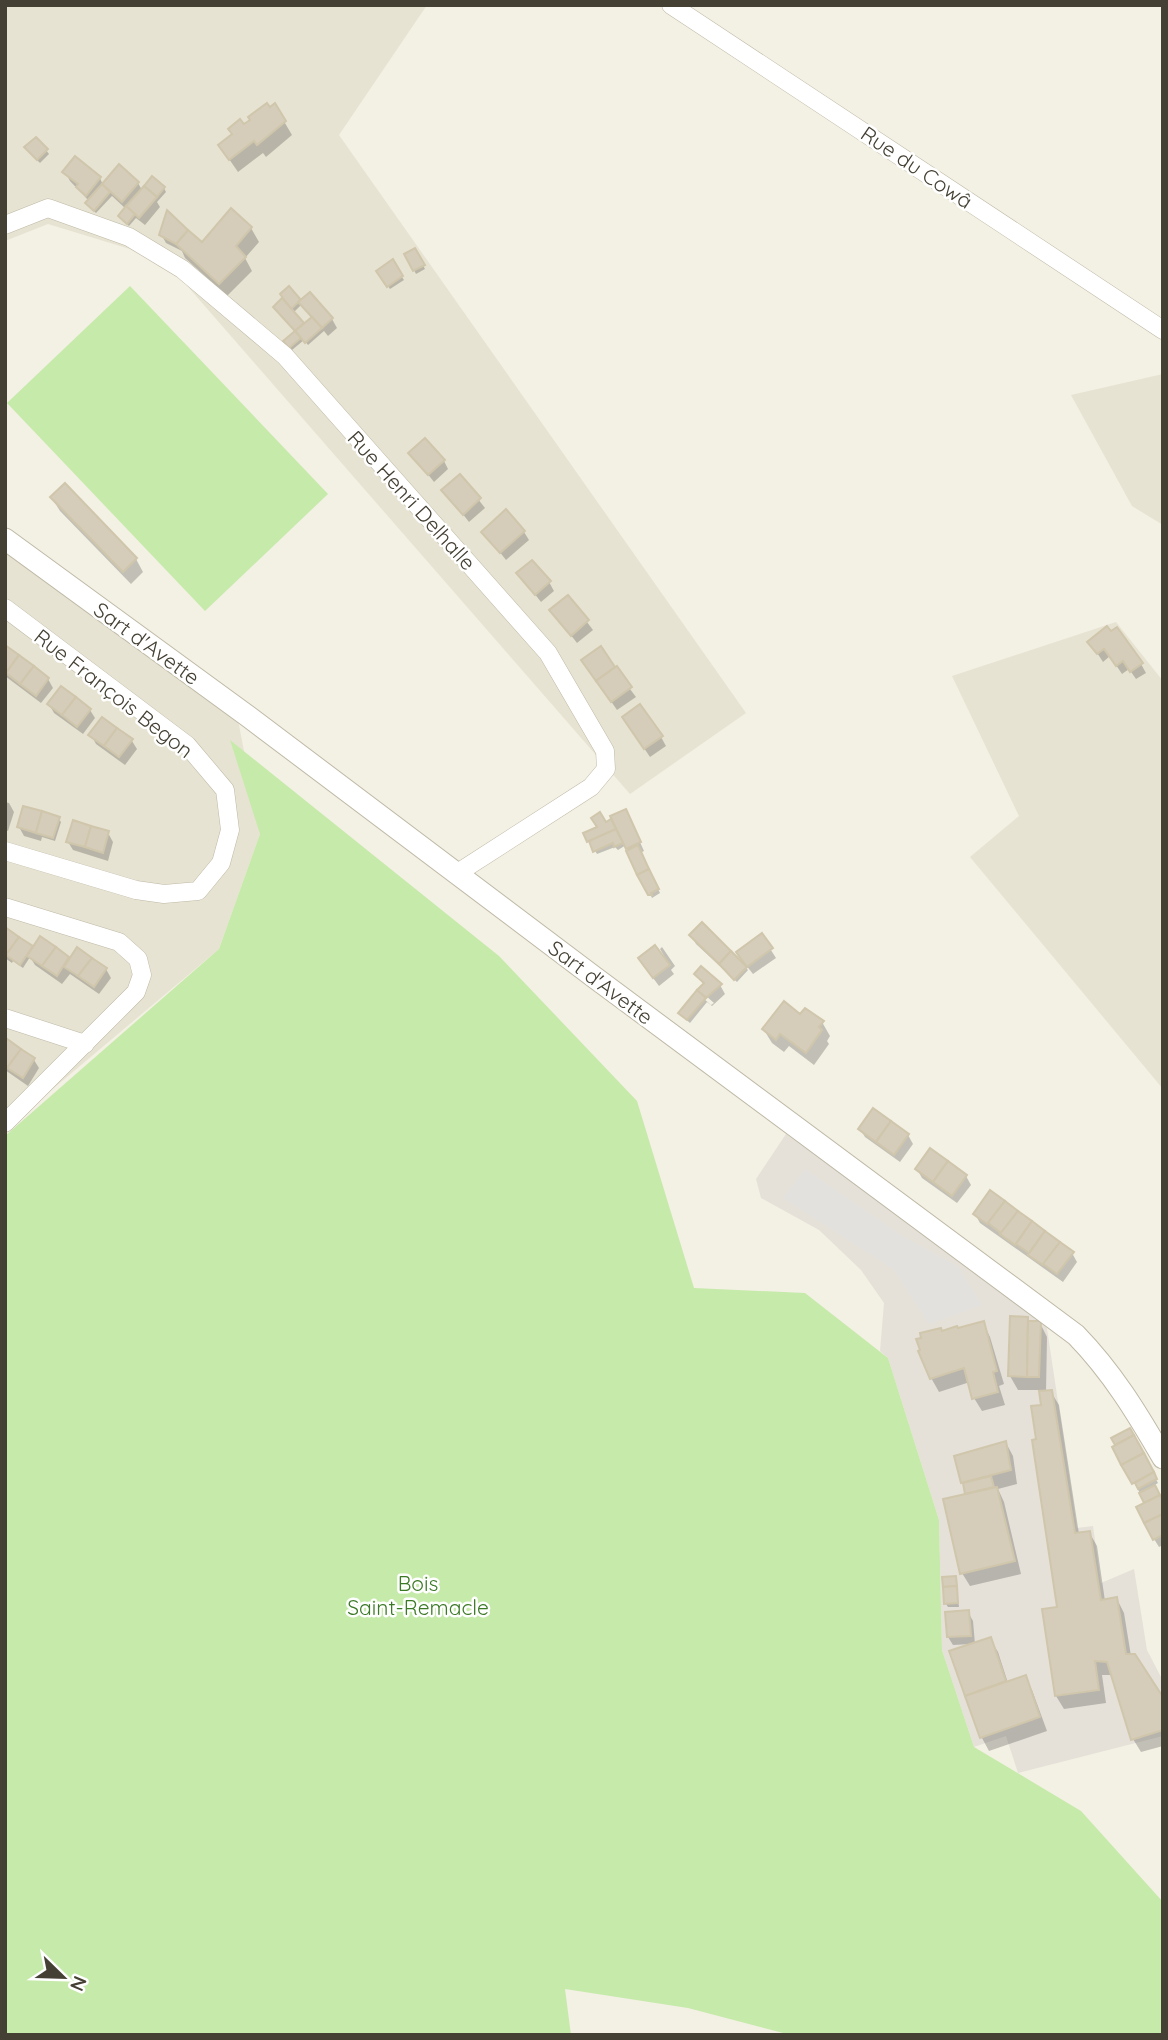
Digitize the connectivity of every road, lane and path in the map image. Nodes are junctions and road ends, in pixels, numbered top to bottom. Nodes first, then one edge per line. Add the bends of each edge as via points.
1 (671, 5) edge
2 (5, 225) edge
3 (1163, 330) edge
4 (5, 539) edge
5 (5, 607) edge
6 (5, 851) edge
7 (456, 874) junction
8 (5, 907) edge
9 (5, 1018) edge
10 (85, 1044) junction
11 (5, 1123) edge
12 (1163, 1458) edge

1 - 3 street, Rue du Cowâ
2 - 7 street, Rue Henri Delhalle via 48,208 130,237 182,269 285,356 548,653 605,751 606,769 591,787
4 - 7 street, Sart d'Avette
5 - 6 street, Rue François Begon via 187,746 225,790 230,830 221,863 198,891 164,894 136,890
7 - 12 street, Sart d'Avette via 1076,1335 1126,1394
8 - 10 street via 119,942 138,959 142,975 136,992
9 - 10 street
10 - 11 street

